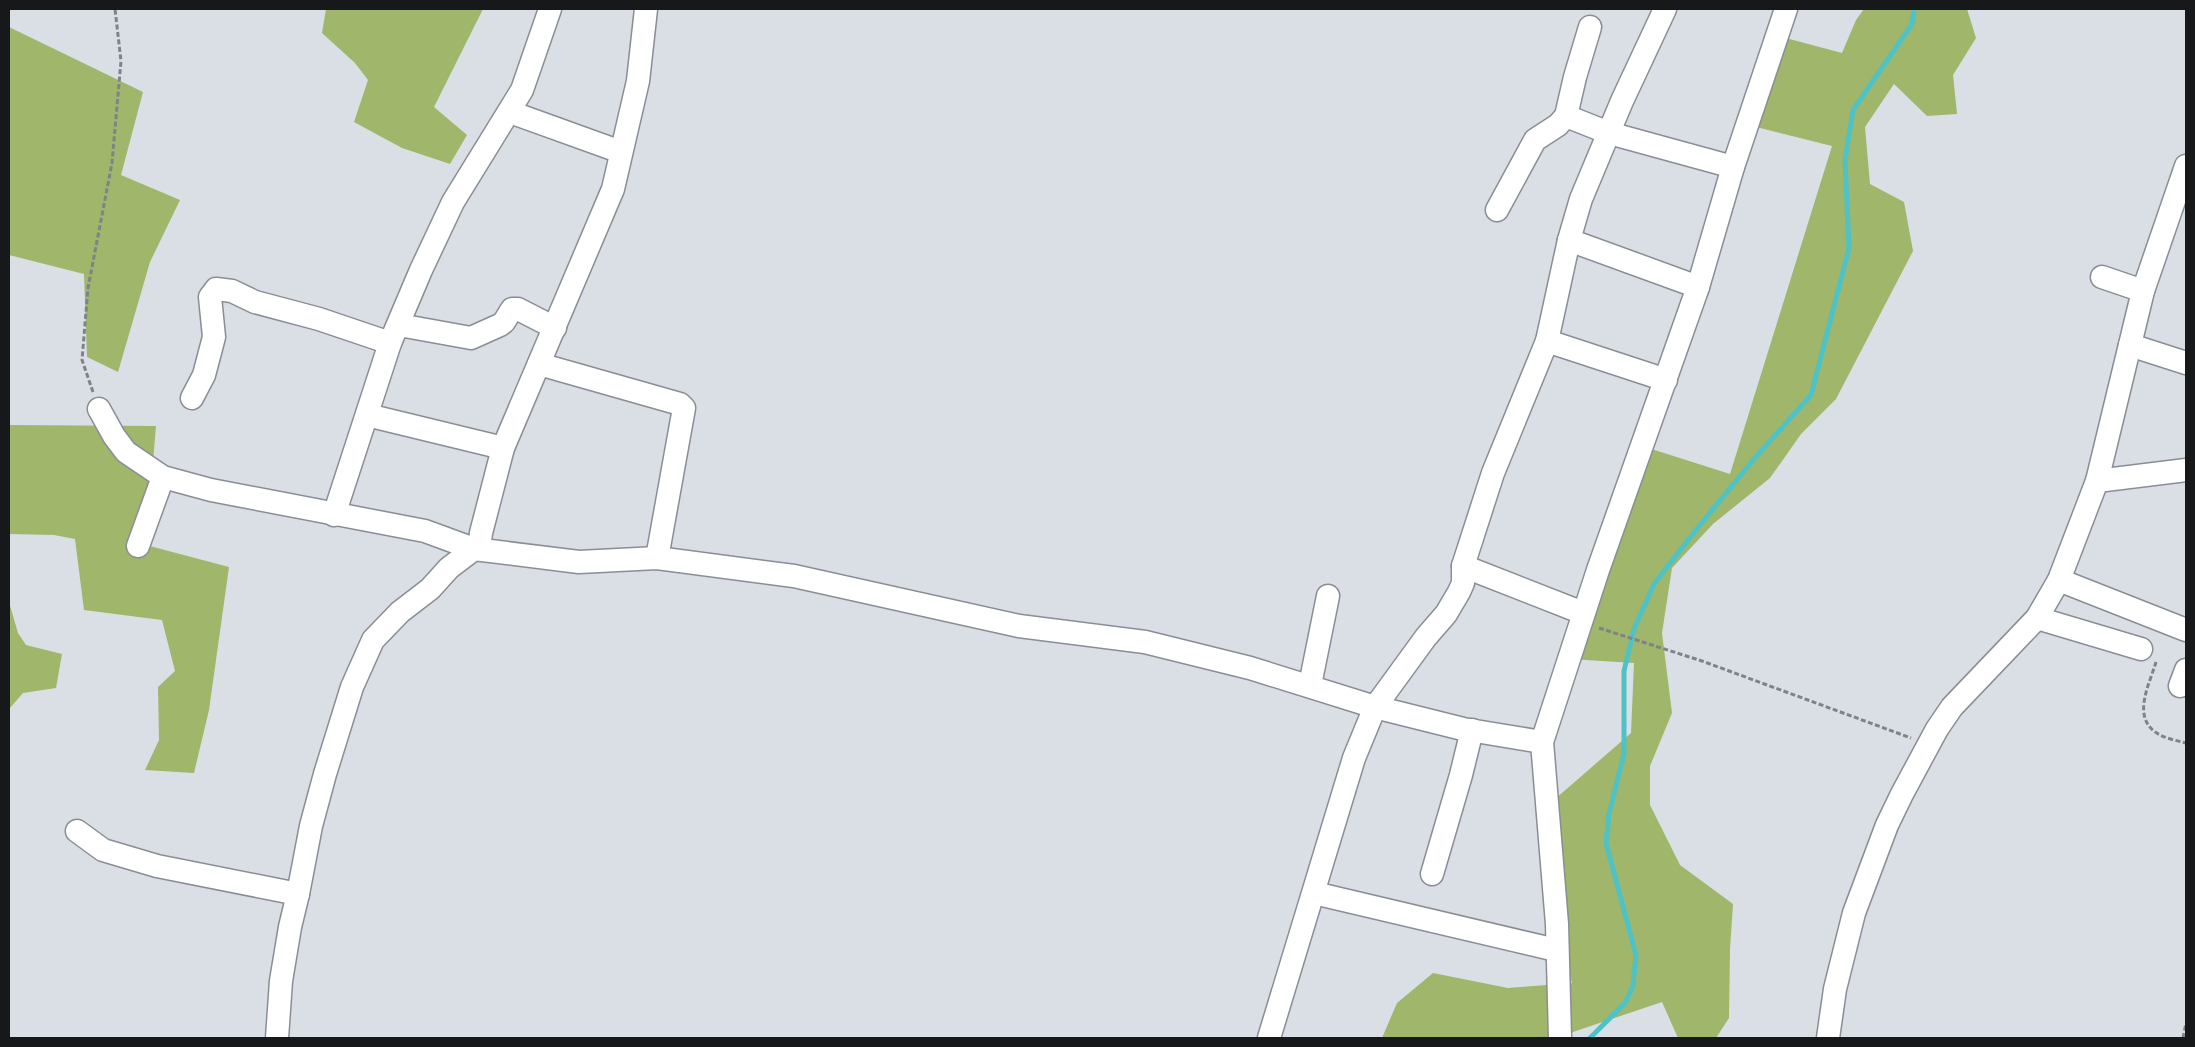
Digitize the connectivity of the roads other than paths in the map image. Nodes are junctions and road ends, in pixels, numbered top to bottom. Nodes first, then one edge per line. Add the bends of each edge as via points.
1 (550, 9) edge
2 (646, 9) edge
3 (1665, 9) edge
4 (1786, 9) edge
5 (1590, 27) dead end
6 (510, 112) junction
7 (1566, 116) junction
8 (1609, 133) junction
9 (621, 152) junction
10 (2186, 166) edge
11 (1733, 167) junction
12 (2179, 205) edge
13 (1496, 210) dead end
14 (1568, 240) junction
15 (2102, 277) dead end
16 (1698, 287) junction
17 (2143, 292) junction
18 (555, 328) junction
19 (394, 334) junction
20 (1547, 341) junction
21 (2130, 345) junction
22 (2186, 363) edge
23 (539, 364) junction
24 (1666, 380) junction
25 (192, 398) dead end
26 (99, 409) road end
27 (367, 415) junction
28 (503, 448) junction
29 (2186, 470) edge
30 (163, 477) junction
31 (2097, 481) junction
32 (334, 515) junction
33 (138, 546) dead end
34 (476, 549) junction
35 (657, 558) junction
36 (1463, 566) junction
37 (2059, 580) junction
38 (1328, 596) dead end
39 (1584, 613) junction
40 (2037, 618) junction
41 (2186, 630) edge
42 (2149, 654) road end
43 (1310, 685) junction
44 (1375, 707) junction
45 (1472, 730) junction
46 (1542, 742) junction
47 (77, 831) dead end
48 (1432, 874) dead end
49 (1314, 893) junction
50 (298, 894) junction
51 (1556, 950) junction
52 (277, 1038) edge
53 (1269, 1038) edge
54 (1560, 1038) edge
55 (1828, 1038) edge

1 - 6 street via 522,90
2 - 9 street via 638,81
3 - 8 street
4 - 11 street
5 - 7 street
6 - 9 street
6 - 19 street via 453,202
7 - 8 street
7 - 13 street via 1535,140
8 - 11 street
8 - 14 street via 1581,199
9 - 18 street via 613,189
10 - 12 street
11 - 16 street
12 - 17 street
14 - 16 street
14 - 20 street
15 - 17 street
16 - 24 street
17 - 21 street
18 - 19 street via 512,309 500,325 471,338
18 - 23 street
19 - 25 street via 255,302 232,291 216,289 210,297 214,337 204,375
19 - 27 street
20 - 24 street
20 - 36 street via 1493,473
21 - 22 street
21 - 31 street
23 - 28 street
23 - 35 street via 680,404 684,408
24 - 39 street
26 - 30 street via 126,452
27 - 28 street
27 - 32 street
28 - 34 street
29 - 31 street
30 - 32 street
30 - 33 street
31 - 37 street
32 - 34 street via 425,531
34 - 35 street via 579,562
34 - 50 street via 449,568 373,640 352,687 325,774
35 - 43 street via 794,576 1019,626 1145,642
36 - 39 street
36 - 44 street via 1463,583 1446,614
37 - 40 street
37 - 41 street
38 - 43 street
39 - 46 street
40 - 42 street
40 - 55 street via 1952,707 1928,745 1887,825 1854,913 1835,989
43 - 44 street
44 - 45 street
44 - 49 street via 1354,758
45 - 46 street
45 - 48 street
46 - 51 street via 1557,924
47 - 50 street via 103,850 157,866
49 - 51 street
49 - 53 street
50 - 52 street via 281,981
51 - 54 street

